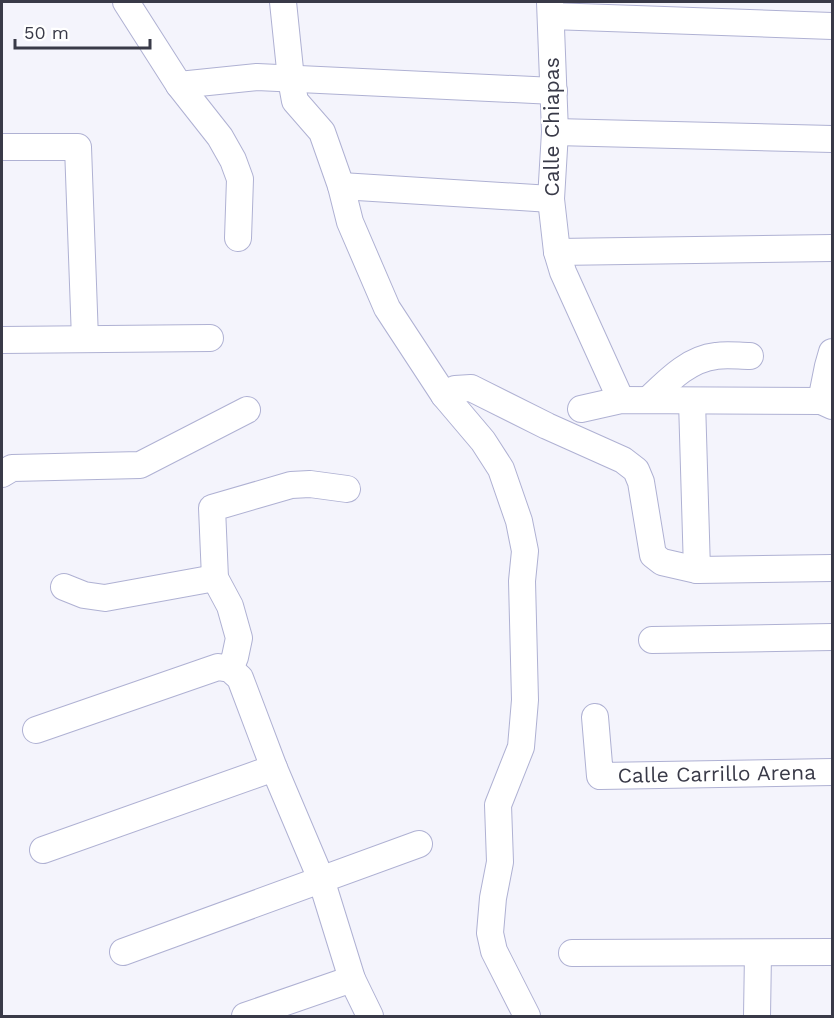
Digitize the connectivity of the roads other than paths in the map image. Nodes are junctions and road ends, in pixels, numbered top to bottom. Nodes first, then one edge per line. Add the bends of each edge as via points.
1 (126, 2) edge
2 (283, 2) edge
3 (550, 8) edge
4 (832, 26) edge
5 (291, 79) junction
6 (179, 85) junction
7 (554, 91) junction
8 (555, 132) junction
9 (832, 139) edge
10 (2, 147) edge
11 (341, 186) junction
12 (551, 199) junction
13 (238, 238) dead end
14 (832, 248) edge
15 (557, 252) junction
16 (210, 338) dead end
17 (85, 339) junction
18 (2, 340) edge
19 (832, 352) edge
20 (750, 356) dead end
21 (444, 395) junction
22 (621, 400) junction
23 (648, 400) junction
24 (692, 401) junction
25 (827, 404) edge
26 (581, 409) dead end
27 (247, 410) dead end
28 (2, 474) edge
29 (347, 489) dead end
30 (832, 568) edge
31 (697, 570) junction
32 (215, 578) junction
33 (64, 587) dead end
34 (832, 637) edge
35 (652, 640) dead end
36 (230, 669) junction
37 (595, 717) dead end
38 (36, 730) dead end
39 (274, 768) junction
40 (832, 772) edge
41 (419, 844) dead end
42 (43, 850) dead end
43 (321, 879) junction
44 (123, 952) dead end
45 (758, 952) junction
46 (832, 952) edge
47 (572, 953) dead end
48 (352, 979) junction
49 (245, 1017) edge
50 (370, 1017) edge
51 (527, 1017) edge
52 (757, 1017) edge

1 - 6 street
2 - 5 street
3 - 4 street
3 - 7 street, Calle Chiapas
5 - 6 street
5 - 7 street
5 - 11 street via 296,101 322,132
6 - 13 street via 233,160 240,179
7 - 8 street, Calle Chiapas
8 - 9 street
8 - 12 street, Calle Chiapas
10 - 17 street via 78,147
11 - 12 street
11 - 21 street via 350,222 387,308
12 - 15 street, Calle Chiapas
14 - 15 street
15 - 22 street, Calle Chiapas
16 - 17 street
17 - 18 street
19 - 25 street
20 - 23 street via 715,356 696,362 678,372
21 - 31 street via 455,389 471,388 623,460 636,470 641,482 653,555 662,562
21 - 51 street via 501,469 525,551 525,700 521,747 498,805 500,862 490,933 494,951
22 - 23 street
22 - 26 street
23 - 24 street
24 - 25 street
24 - 31 street
27 - 28 street via 140,465 12,468
29 - 32 street via 310,483 291,485 212,508
30 - 31 street
32 - 33 street via 105,598 84,596
32 - 36 street via 230,606 239,638
34 - 35 street
36 - 38 street via 218,667
36 - 39 street via 240,678
37 - 40 street, Calle Carrillo Arena via 600,776
39 - 42 street
39 - 43 street
41 - 43 street
43 - 44 street
43 - 48 street
45 - 46 street
45 - 47 street
45 - 52 street
48 - 49 street
48 - 50 street

